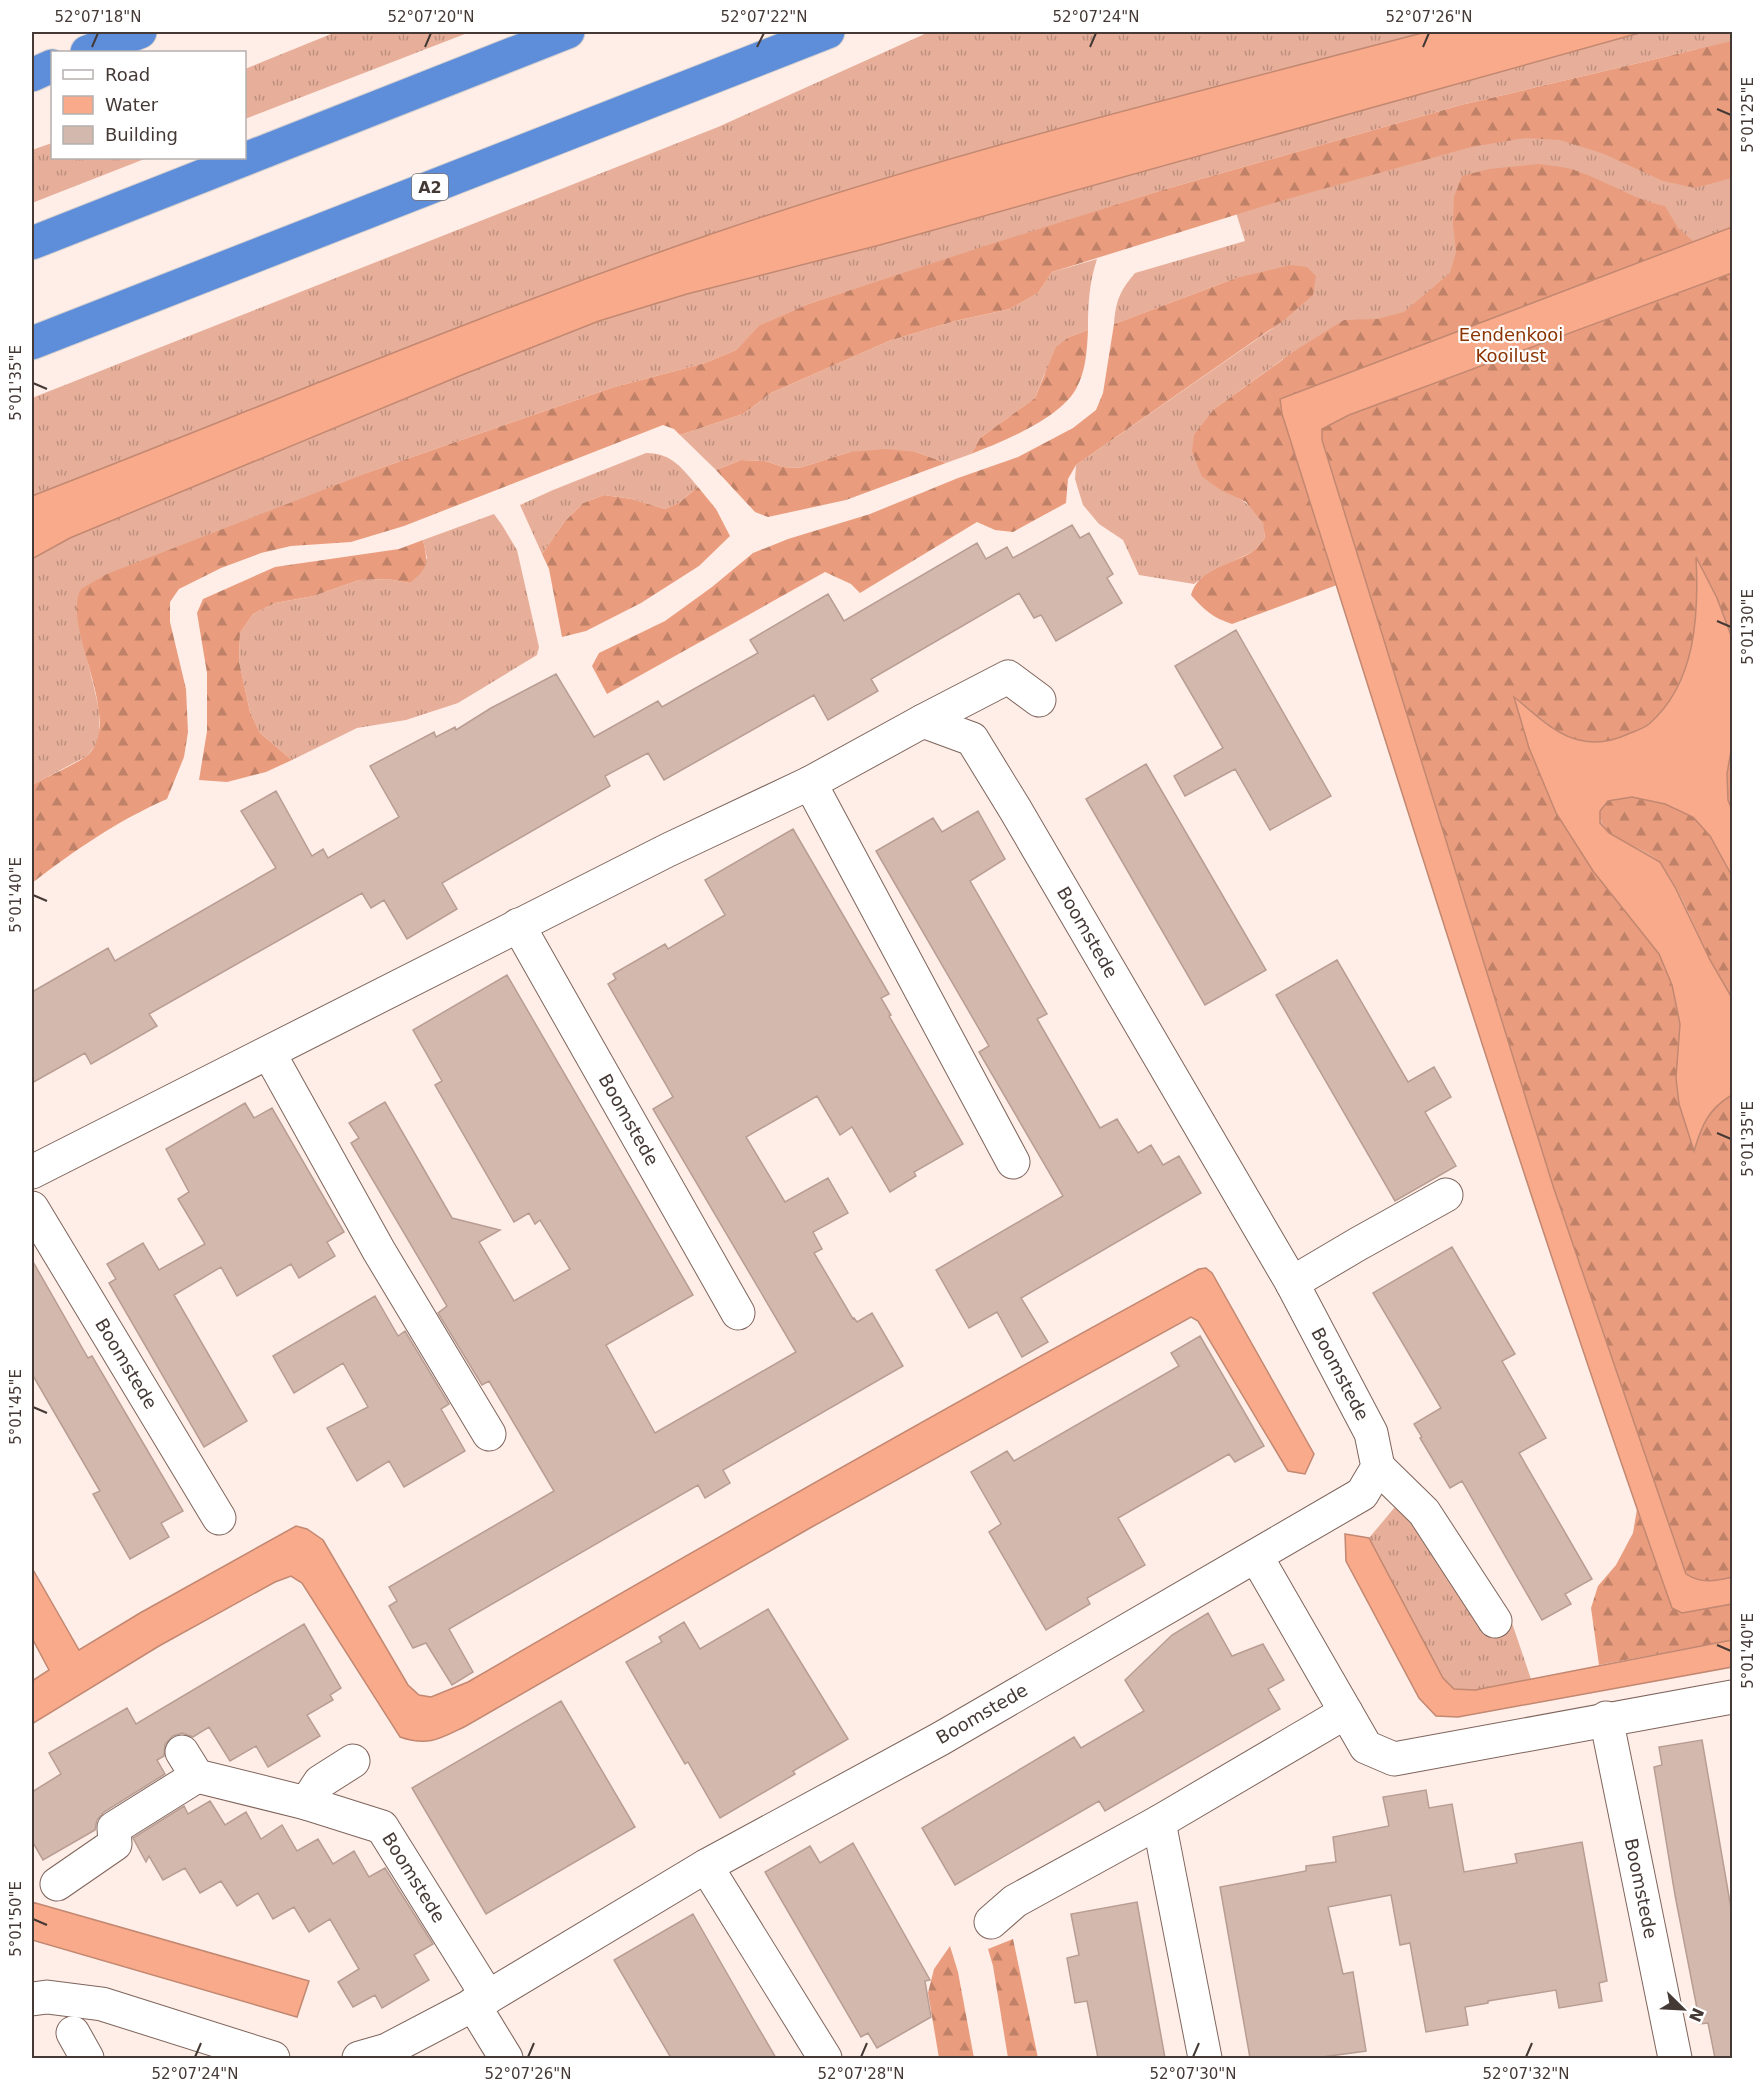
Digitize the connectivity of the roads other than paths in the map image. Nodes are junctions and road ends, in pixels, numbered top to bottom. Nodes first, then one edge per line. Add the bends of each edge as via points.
1 (140, 32) edge
2 (568, 32) edge
3 (828, 32) edge
4 (90, 51) edge
5 (51, 66) edge
6 (32, 75) edge
7 (245, 159) edge
8 (246, 159) edge
9 (32, 243) edge
10 (32, 342) edge
11 (1039, 700) dead end
12 (923, 721) junction
13 (810, 783) junction
14 (519, 926) junction
15 (269, 1053) junction
16 (1013, 1162) dead end
17 (32, 1172) edge
18 (1446, 1195) dead end
19 (32, 1208) edge
20 (1292, 1283) junction
21 (738, 1313) dead end
22 (489, 1434) dead end
23 (1370, 1481) junction
24 (219, 1518) dead end
25 (1256, 1556) junction
26 (1495, 1621) dead end
27 (1732, 1697) edge
28 (1346, 1712) junction
29 (1606, 1718) junction
30 (353, 1761) dead end
31 (306, 1803) junction
32 (1159, 1822) junction
33 (706, 1866) junction
34 (57, 1884) dead end
35 (991, 1922) dead end
36 (32, 1999) edge
37 (480, 2000) junction
38 (260, 2056) edge
39 (359, 2058) edge
40 (506, 2058) edge
41 (825, 2058) edge
42 (1205, 2058) edge
43 (1675, 2058) edge

1 - 4 highway
2 - 8 highway
3 - 10 highway, A2
5 - 6 highway
7 - 9 highway
11 - 12 street via 1008,677
12 - 13 street
12 - 20 street, Boomstede via 972,739
13 - 14 street
13 - 16 street
14 - 15 street
14 - 21 street, Boomstede
15 - 17 street
15 - 22 street via 378,1251
18 - 20 street
19 - 24 street, Boomstede
20 - 23 street, Boomstede via 1371,1433
23 - 25 street, Boomstede
23 - 26 street via 1424,1512
25 - 28 street
25 - 33 street, Boomstede via 940,1739
27 - 29 street
28 - 29 street via 1366,1747 1394,1759
28 - 32 street
29 - 43 street, Boomstede
30 - 31 street via 320,1782
31 - 34 street, Boomstede via 190,1764 114,1828 115,1844
31 - 37 street, Boomstede via 382,1827
32 - 35 street via 1015,1901
32 - 42 street
33 - 37 street, Boomstede
33 - 41 street
36 - 38 street via 47,1997 102,2004
37 - 39 street, Boomstede via 387,2050
37 - 40 street, Boomstede

